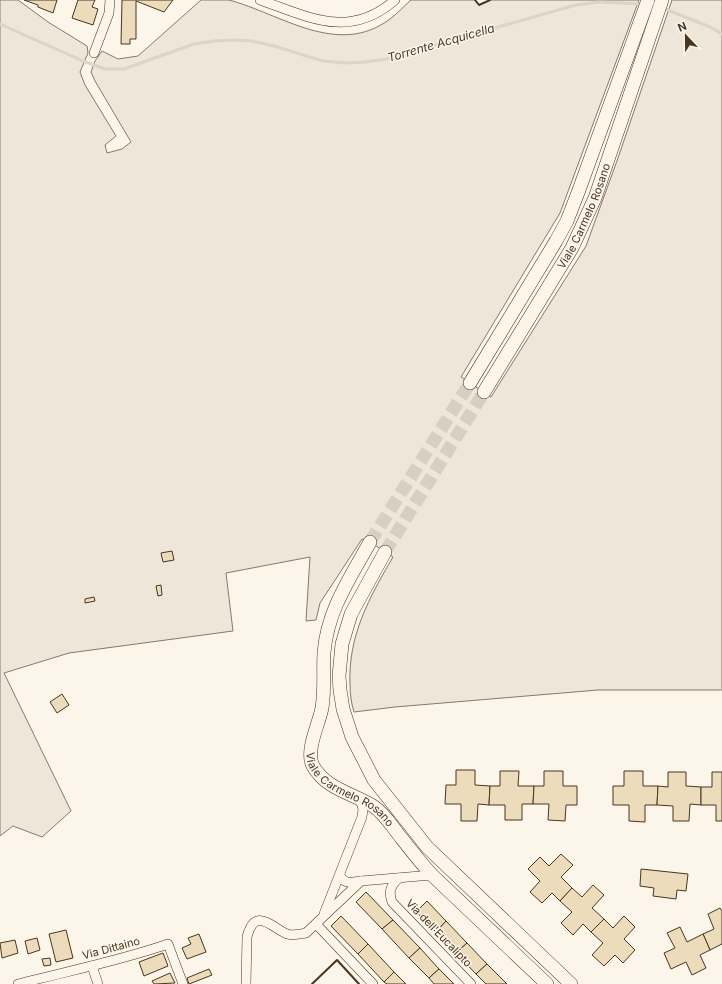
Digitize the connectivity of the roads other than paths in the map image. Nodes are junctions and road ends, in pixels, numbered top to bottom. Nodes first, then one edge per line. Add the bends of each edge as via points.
1 (110, 0) edge
2 (260, 0) edge
3 (395, 0) edge
4 (648, 0) edge
5 (662, 0) edge
6 (94, 52) dead end
7 (470, 383) tunnel mouth
8 (484, 392) tunnel mouth
9 (370, 542) tunnel mouth
10 (385, 552) tunnel mouth
11 (360, 799) junction
12 (432, 875) junction
13 (340, 876) junction
14 (398, 878) junction
15 (362, 881) junction
16 (323, 917) junction
17 (316, 924) junction
18 (92, 966) junction
19 (18, 984) edge
20 (98, 984) edge
21 (184, 984) edge
22 (246, 984) edge
23 (373, 984) edge
24 (471, 984) edge
25 (547, 984) edge
26 (571, 984) edge

1 - 6 street via 109,13
2 - 3 street via 325,22 344,23 372,16
4 - 7 main road, Viale Carmelo Rosano via 567,221
5 - 8 main road, Viale Carmelo Rosano via 595,198 581,230
9 - 11 main road, Viale Carmelo Rosano via 340,594 330,621 324,653 323,703 310,754 313,766 325,780
10 - 26 main road, Viale Carmelo Rosano via 351,614 342,644 340,690 344,715 352,738 374,780 427,847
11 - 12 main road, Viale Carmelo Rosano via 384,815
11 - 13 street via 364,809 362,817
12 - 14 street
12 - 25 main road, Viale Carmelo Rosano
13 - 15 street via 347,883
13 - 16 street
14 - 15 street
14 - 24 street, Via dell'Eucalipto via 390,890 392,902
15 - 16 street
16 - 17 street
17 - 22 street via 297,935 288,934 261,920 254,923 247,937
17 - 23 street
18 - 19 street, Via Dittaino
18 - 20 street
18 - 21 street, Via Dittaino via 168,944

